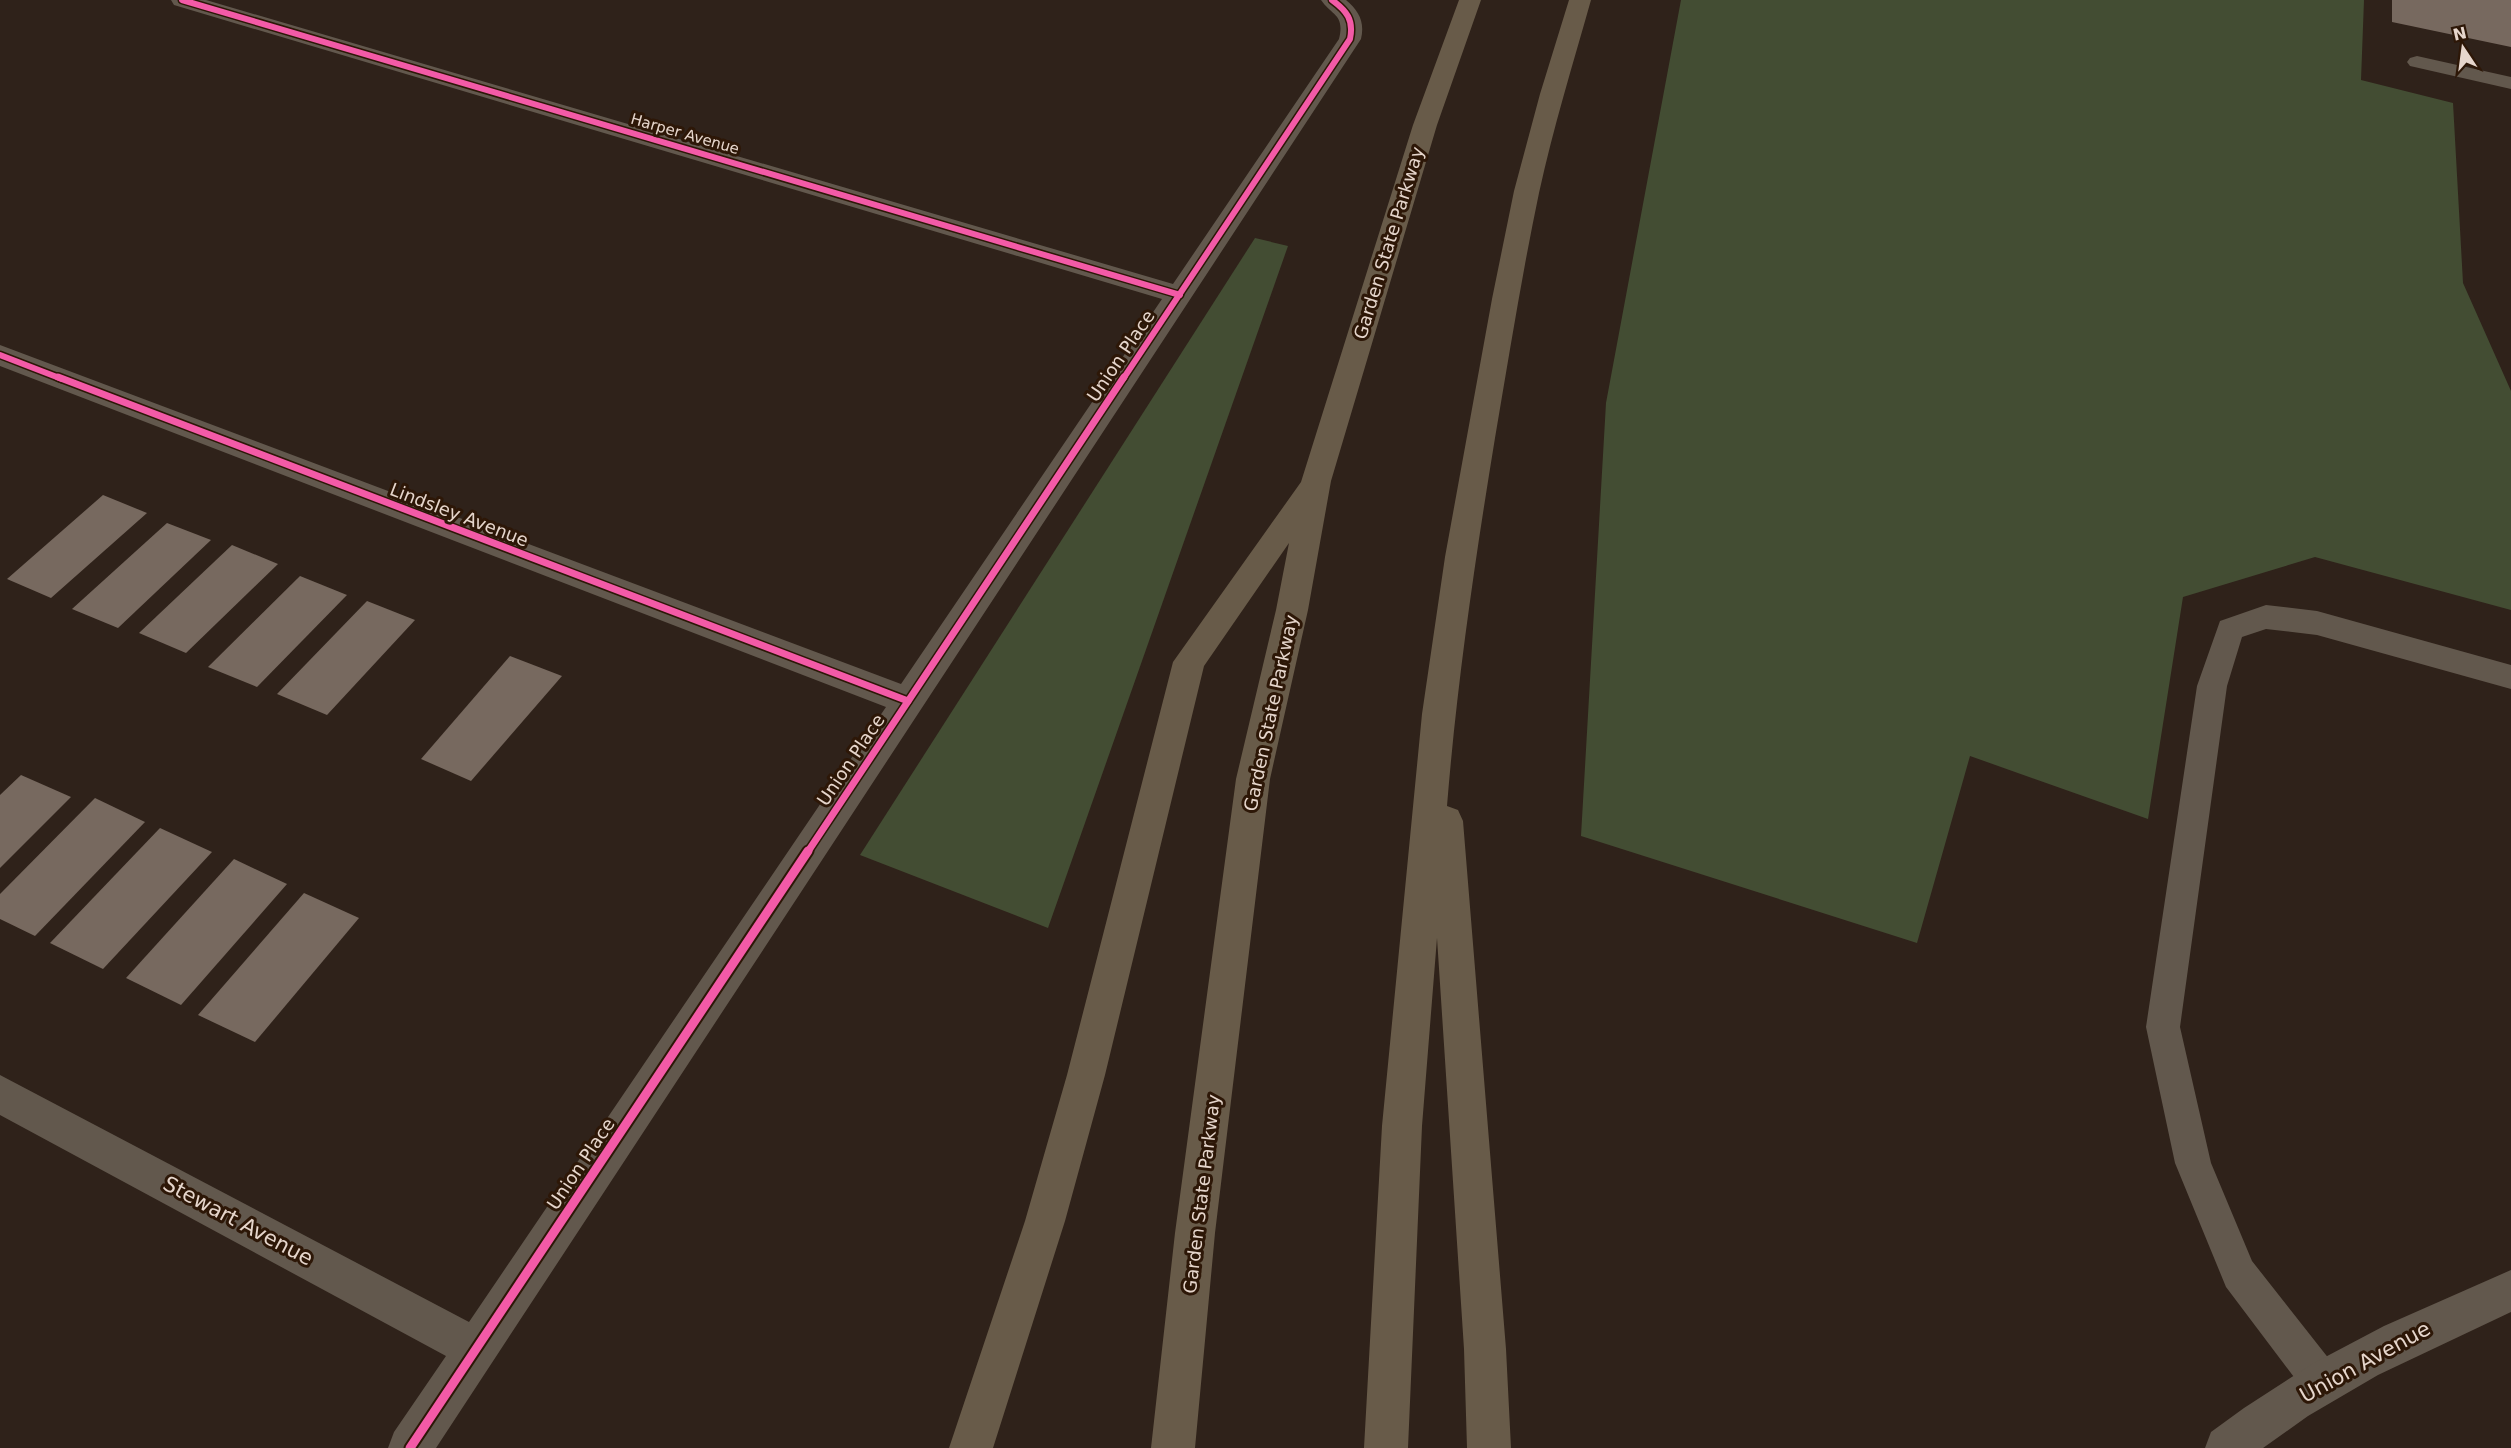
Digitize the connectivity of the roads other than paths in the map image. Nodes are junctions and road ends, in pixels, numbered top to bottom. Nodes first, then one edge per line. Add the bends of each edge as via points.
1 (182, 0) edge
2 (1332, 0) edge
3 (1470, 0) edge
4 (1580, 0) edge
5 (2417, 62) dead end
6 (2511, 83) edge
7 (1180, 295) junction
8 (0, 355) edge
9 (1316, 481) junction
10 (2511, 677) edge
11 (908, 701) junction
12 (1438, 714) junction
13 (0, 1094) edge
14 (2511, 1292) edge
15 (476, 1349) junction
16 (2323, 1383) junction
17 (410, 1448) edge
18 (971, 1448) edge
19 (1173, 1448) edge
20 (1386, 1448) edge
21 (1489, 1448) edge
22 (2227, 1448) edge

1 - 7 street, Harper Avenue
2 - 7 street, Union Place via 1352,18 1350,39
3 - 9 highway, Garden State Parkway via 1425,125
4 - 12 highway via 1530,180 1507,289 1460,557
5 - 6 lane
7 - 11 street, Union Place
8 - 11 street, Lindsley Avenue
9 - 18 highway via 1189,662 1086,1075 1045,1221
9 - 19 highway, Garden State Parkway via 1292,610 1253,779
10 - 16 lane via 2317,623 2266,617 2230,628 2212,686 2163,1027 2193,1163 2239,1274
11 - 15 street, Union Place
12 - 20 highway via 1402,1126
12 - 21 highway
13 - 15 street, Stewart Avenue
14 - 16 street, Union Avenue via 2427,1327
15 - 17 street, Union Place
16 - 22 street, Union Avenue

